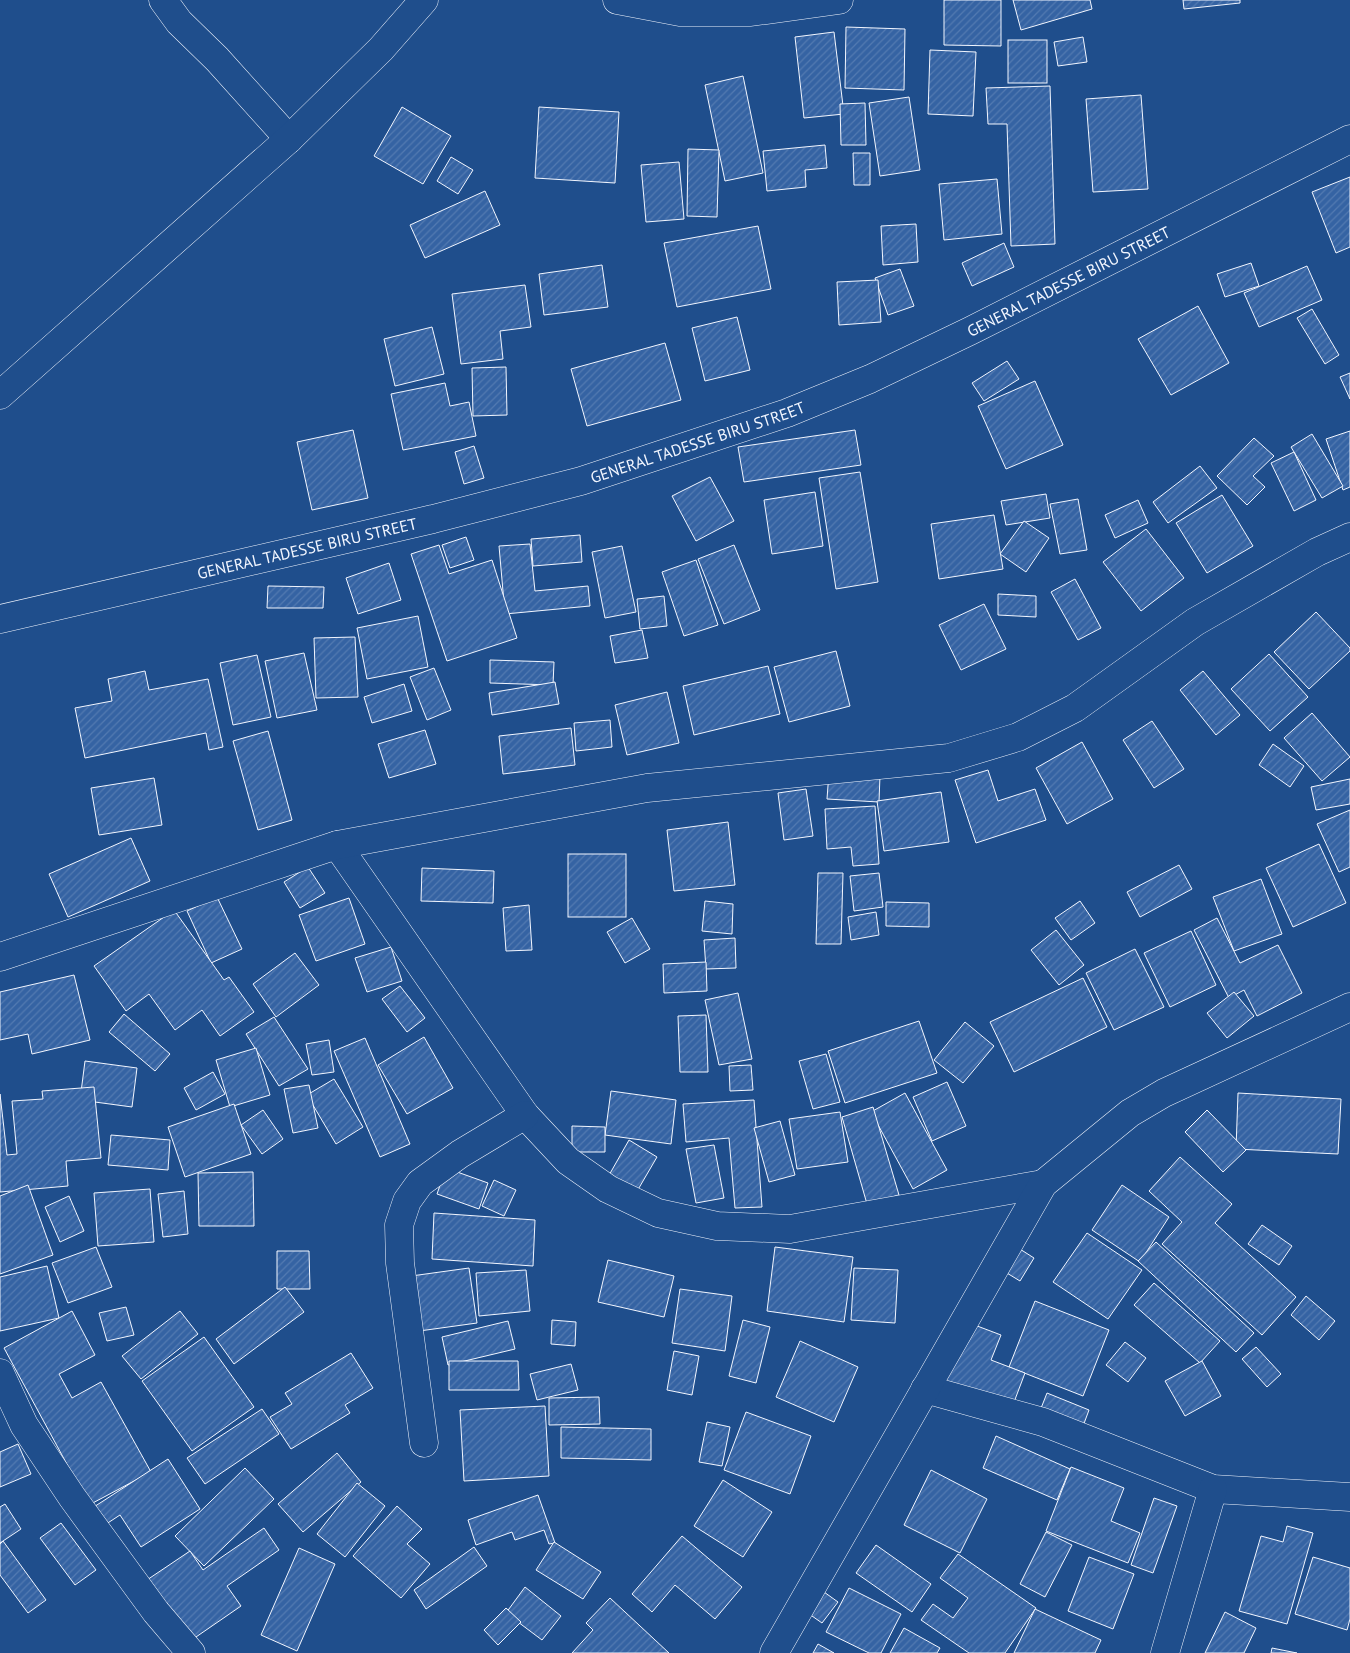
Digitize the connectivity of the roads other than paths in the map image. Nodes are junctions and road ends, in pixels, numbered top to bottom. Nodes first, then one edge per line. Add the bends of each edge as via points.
1 (163, 0) edge
2 (424, 0) edge
3 (617, 0) edge
4 (839, 0) edge
5 (289, 139) junction
6 (1350, 139) edge
7 (0, 395) edge
8 (1350, 537) edge
9 (0, 619) edge
10 (337, 845) junction
11 (0, 956) edge
12 (1350, 1007) edge
13 (526, 1115) junction
14 (1043, 1184) junction
15 (0, 1373) edge
16 (925, 1389) junction
17 (424, 1443) dead end
18 (1213, 1489) junction
19 (1350, 1497) edge
20 (191, 1653) edge
21 (774, 1653) edge
22 (1165, 1653) edge

1 - 5 street via 179,22
2 - 5 street via 381,50
3 - 4 street via 680,12 751,12
5 - 7 street
6 - 9 street, GENERAL TADESSE BIRU STREET via 970,331 870,379 787,413 581,481 433,519
8 - 10 street via 1317,552 1195,622 1075,708 1009,740 949,758 647,788
10 - 11 street
10 - 13 street
12 - 14 street via 1164,1093 1130,1113
13 - 14 street via 568,1161 608,1189 658,1213 717,1226 790,1229
13 - 17 street via 460,1154 420,1184 407,1201 399,1225 400,1262
14 - 16 street
15 - 20 street via 24,1425 72,1497 156,1612
16 - 18 street via 1043,1422
16 - 21 street
18 - 19 street
18 - 22 street

